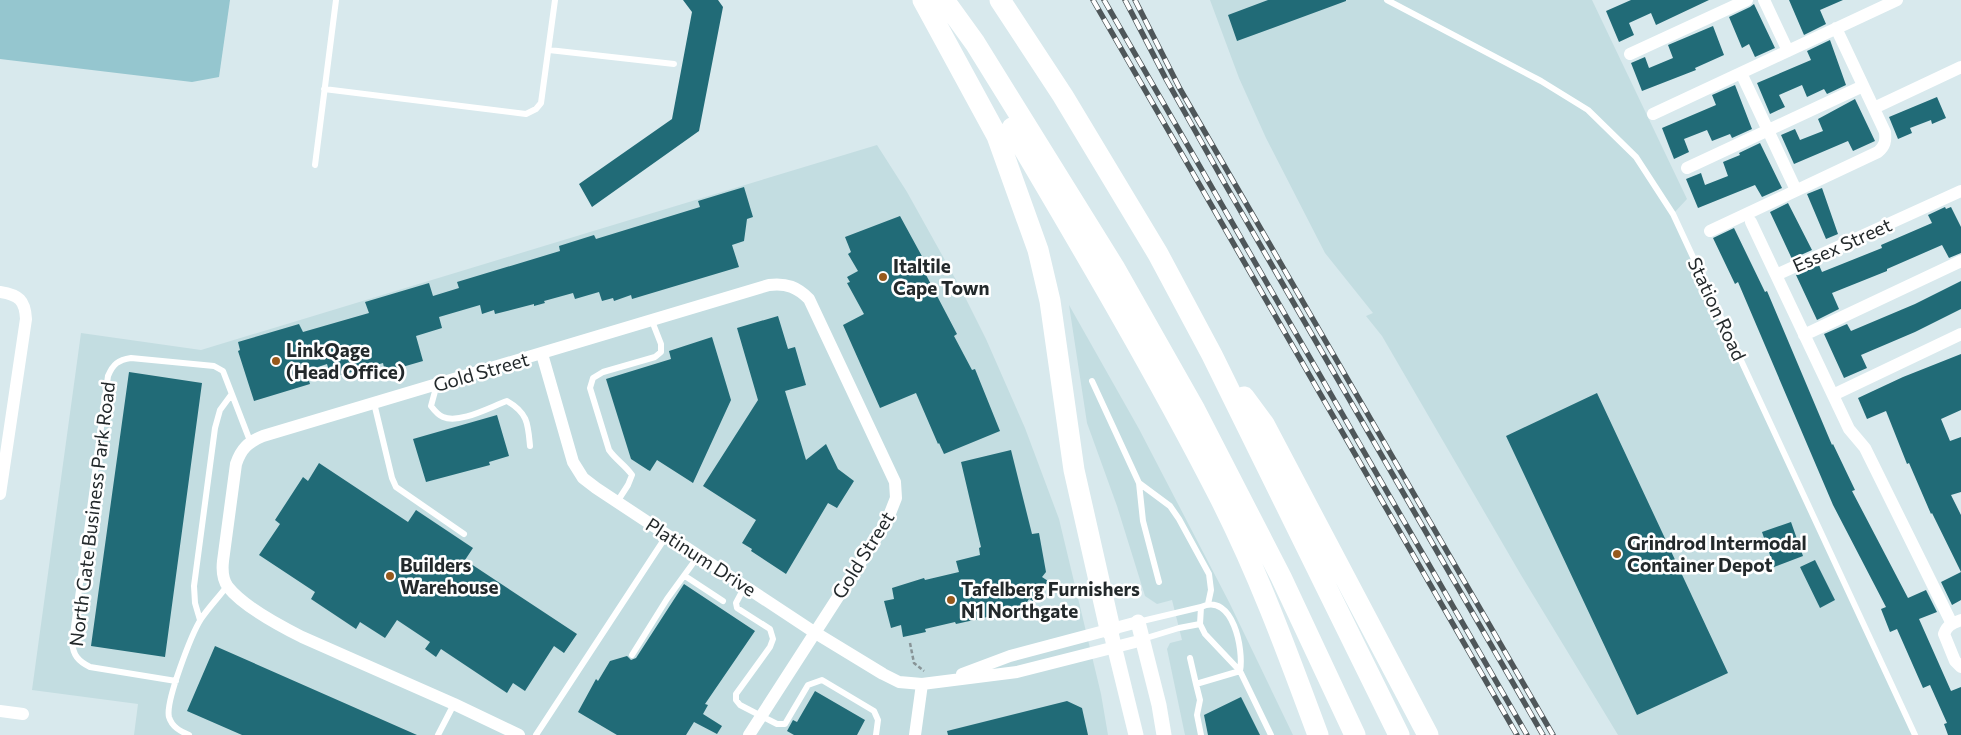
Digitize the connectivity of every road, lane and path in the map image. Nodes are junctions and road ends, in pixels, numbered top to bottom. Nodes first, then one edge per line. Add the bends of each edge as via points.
1 (336, 0) edge
2 (555, 0) edge
3 (923, 0) edge
4 (944, 0) edge
5 (1000, 0) edge
6 (1387, 0) edge
7 (1747, 0) edge
8 (1764, 0) edge
9 (1897, 0) edge
10 (1836, 28) junction
11 (975, 43) junction
12 (549, 50) junction
13 (1788, 51) junction
14 (1630, 54) dead end
15 (674, 64) dead end
16 (1961, 67) edge
17 (1741, 73) junction
18 (1863, 86) junction
19 (324, 89) junction
20 (1874, 108) junction
21 (1653, 114) dead end
22 (1768, 130) junction
23 (315, 165) dead end
24 (1686, 168) dead end
25 (1796, 190) junction
26 (1960, 193) edge
27 (1751, 222) dead end
28 (1710, 231) dead end
29 (1961, 261) edge
30 (1776, 275) junction
31 (0, 292) edge
32 (652, 321) junction
33 (1961, 334) edge
34 (1804, 335) junction
35 (542, 354) junction
36 (1212, 355) junction
37 (1092, 381) dead end
38 (437, 384) junction
39 (231, 395) junction
40 (1833, 395) junction
41 (374, 403) junction
42 (250, 441) junction
43 (530, 446) dead end
44 (1139, 483) junction
45 (0, 494) edge
46 (617, 502) junction
47 (464, 534) dead end
48 (667, 534) junction
49 (699, 555) junction
50 (685, 576) junction
51 (1159, 582) dead end
52 (227, 586) junction
53 (745, 586) junction
54 (723, 601) dead end
55 (1208, 604) junction
56 (1201, 607) junction
57 (200, 620) junction
58 (1138, 622) junction
59 (1956, 622) edge
60 (1200, 624) junction
61 (814, 632) junction
62 (1112, 638) junction
63 (1143, 640) junction
64 (910, 643) dead end
65 (632, 655) dead end
66 (1190, 658) dead end
67 (1961, 667) edge
68 (1240, 671) junction
69 (923, 678) junction
70 (176, 681) junction
71 (938, 682) junction
72 (1196, 684) junction
73 (454, 704) junction
74 (0, 711) edge
75 (23, 714) dead end
76 (761, 716) junction
77 (188, 735) edge
78 (438, 735) edge
79 (519, 735) edge
80 (536, 735) edge
81 (749, 735) edge
82 (876, 735) edge
83 (915, 735) edge
84 (1136, 735) edge
85 (1164, 735) edge
86 (1201, 735) edge
87 (1271, 735) edge
88 (1318, 735) edge
89 (1355, 735) edge
90 (1399, 735) edge
91 (1428, 735) edge
92 (1915, 735) edge

1 - 19 lane
2 - 12 lane
3 - 62 highway via 997,136 1038,250 1050,301 1074,470
4 - 11 highway
5 - 36 highway via 1063,96 1158,254
6 - 92 lane, Station Road via 1541,81 1588,110 1636,157 1673,214
7 - 14 street
8 - 13 street
9 - 10 street
10 - 13 street
10 - 18 street
11 - 88 highway via 1018,139 1104,285 1219,495 1272,613
11 - 89 highway via 1114,267 1195,410 1281,578
12 - 15 lane
12 - 19 lane via 541,103 526,114
13 - 17 street
16 - 20 street
17 - 21 street
17 - 22 street
18 - 20 street
18 - 22 street
19 - 23 lane
20 - 25 street via 1885,132 1884,147
22 - 24 street
22 - 25 street
25 - 28 street
26 - 30 street, Essex Street
27 - 30 street, Essex Street
29 - 34 street
30 - 34 street
31 - 45 street via 18,297 25,306 26,319
32 - 35 street, Gold Street
32 - 46 lane via 661,352 655,357 603,372 593,378 590,388 609,450 632,475
32 - 61 street, Gold Street via 776,284 791,285 809,299 895,482 896,498 887,521
33 - 40 street
34 - 40 street
35 - 38 street, Gold Street
35 - 46 street, Platinum Drive via 573,462 583,478
36 - 90 highway
36 - 91 highway via 1264,424
37 - 44 lane
38 - 41 street, Gold Street
38 - 43 lane via 431,406 444,418 466,417 507,401 519,408 526,419
39 - 42 lane, North Gate Business Park Road
39 - 57 lane via 220,410 214,438 194,586
39 - 70 lane, North Gate Business Park Road via 223,371 214,366 131,358 121,359 112,366 108,376 73,653 90,667
40 - 59 street via 1849,429 1865,448
41 - 42 street, Gold Street
41 - 47 lane via 396,487
42 - 52 street via 240,452 236,464 222,560 222,574
44 - 51 lane via 1143,521
44 - 55 lane via 1170,506 1179,519 1209,574 1212,590
46 - 48 street, Platinum Drive
48 - 49 street, Platinum Drive
48 - 80 lane
49 - 50 lane
49 - 53 street, Platinum Drive
50 - 54 lane
50 - 65 lane
52 - 57 lane
52 - 73 street via 239,598 302,637
53 - 61 street, Platinum Drive
53 - 76 lane via 736,603 737,608 770,629 773,639 736,694 736,700
55 - 56 lane
55 - 68 lane via 1219,606 1231,617 1238,636 1242,662
56 - 58 lane
56 - 60 lane
57 - 70 lane
58 - 62 street, Platinum Drive
58 - 63 street
59 - 67 street via 1946,628 1944,634 1955,661
60 - 63 lane
60 - 68 lane via 1205,634
61 - 69 street, Platinum Drive via 899,682
61 - 76 street, Gold Street
62 - 63 street, Platinum Drive
62 - 71 street, Platinum Drive via 1010,656
62 - 71 street, Platinum Drive via 1017,672
62 - 84 street
63 - 85 street
64 - 69 path via 914,663
66 - 72 lane
68 - 72 lane
68 - 87 lane
69 - 71 street, Platinum Drive
69 - 83 street
70 - 77 lane via 169,717 174,726
72 - 86 lane
73 - 78 lane
73 - 79 street
74 - 75 street
76 - 81 street, Gold Street
76 - 82 lane via 784,724 808,685 822,680 874,711 878,720

